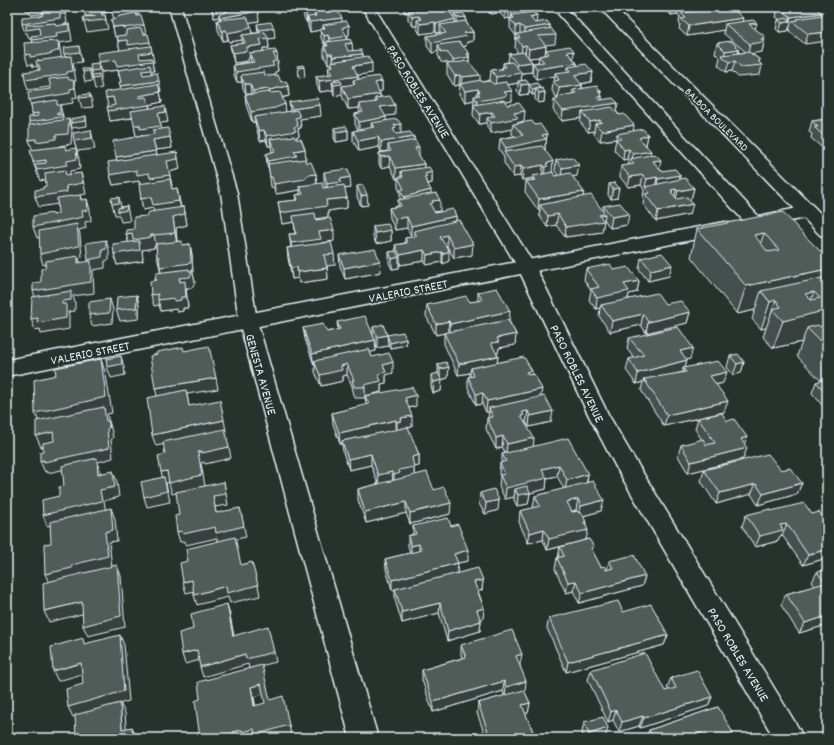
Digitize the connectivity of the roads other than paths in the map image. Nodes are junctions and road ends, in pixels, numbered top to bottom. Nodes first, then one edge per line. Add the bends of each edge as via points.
1 (175, 7) edge
2 (368, 7) edge
3 (558, 7) edge
4 (606, 7) edge
5 (808, 212) junction
6 (755, 222) junction
7 (827, 231) edge
8 (526, 266) junction
9 (248, 322) junction
10 (7, 368) edge
11 (364, 738) edge
12 (789, 738) edge

1 - 9 street, GENESTA AVENUE via 229,193
2 - 8 street, PASO ROBLES AVENUE
3 - 6 street
4 - 5 street, BALBOA BOULEVARD
5 - 6 street, VALERIO STREET
5 - 7 street, BALBOA BOULEVARD
6 - 8 street, VALERIO STREET
8 - 9 street, VALERIO STREET
8 - 12 street, PASO ROBLES AVENUE via 598,414 624,461
9 - 10 street, VALERIO STREET
9 - 11 street, GENESTA AVENUE

